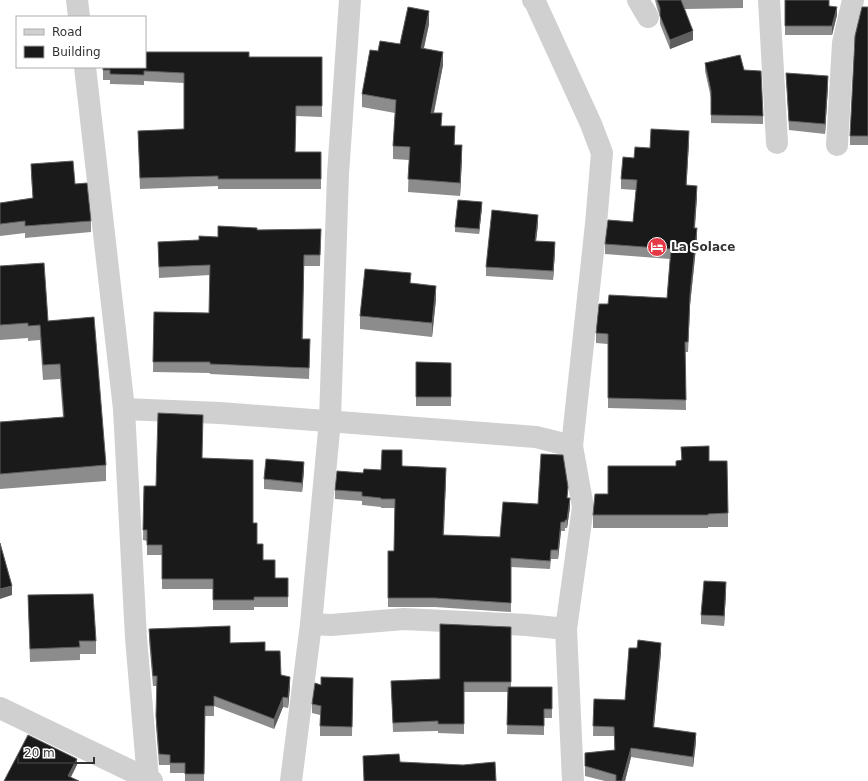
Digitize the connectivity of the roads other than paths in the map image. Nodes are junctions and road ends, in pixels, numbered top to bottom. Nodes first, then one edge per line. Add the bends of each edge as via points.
1 (77, 0) edge
2 (350, 0) edge
3 (533, 0) edge
4 (769, 0) edge
5 (853, 0) edge
6 (79, 16) edge
7 (85, 68) edge
8 (777, 143) dead end
9 (837, 145) dead end
10 (124, 409) junction
11 (330, 420) junction
12 (572, 446) junction
13 (311, 624) junction
14 (566, 629) junction
15 (0, 708) edge
16 (150, 780) edge
17 (291, 781) edge
18 (573, 781) edge

1 - 6 street
2 - 11 street via 338,174
3 - 12 street via 602,153
4 - 8 street
5 - 9 street via 843,43
7 - 10 street
10 - 11 street
10 - 16 street via 136,638
11 - 12 street via 536,437
11 - 13 street
12 - 14 street via 583,507
13 - 14 street via 331,625 404,619
13 - 17 street
14 - 18 street
15 - 16 street

